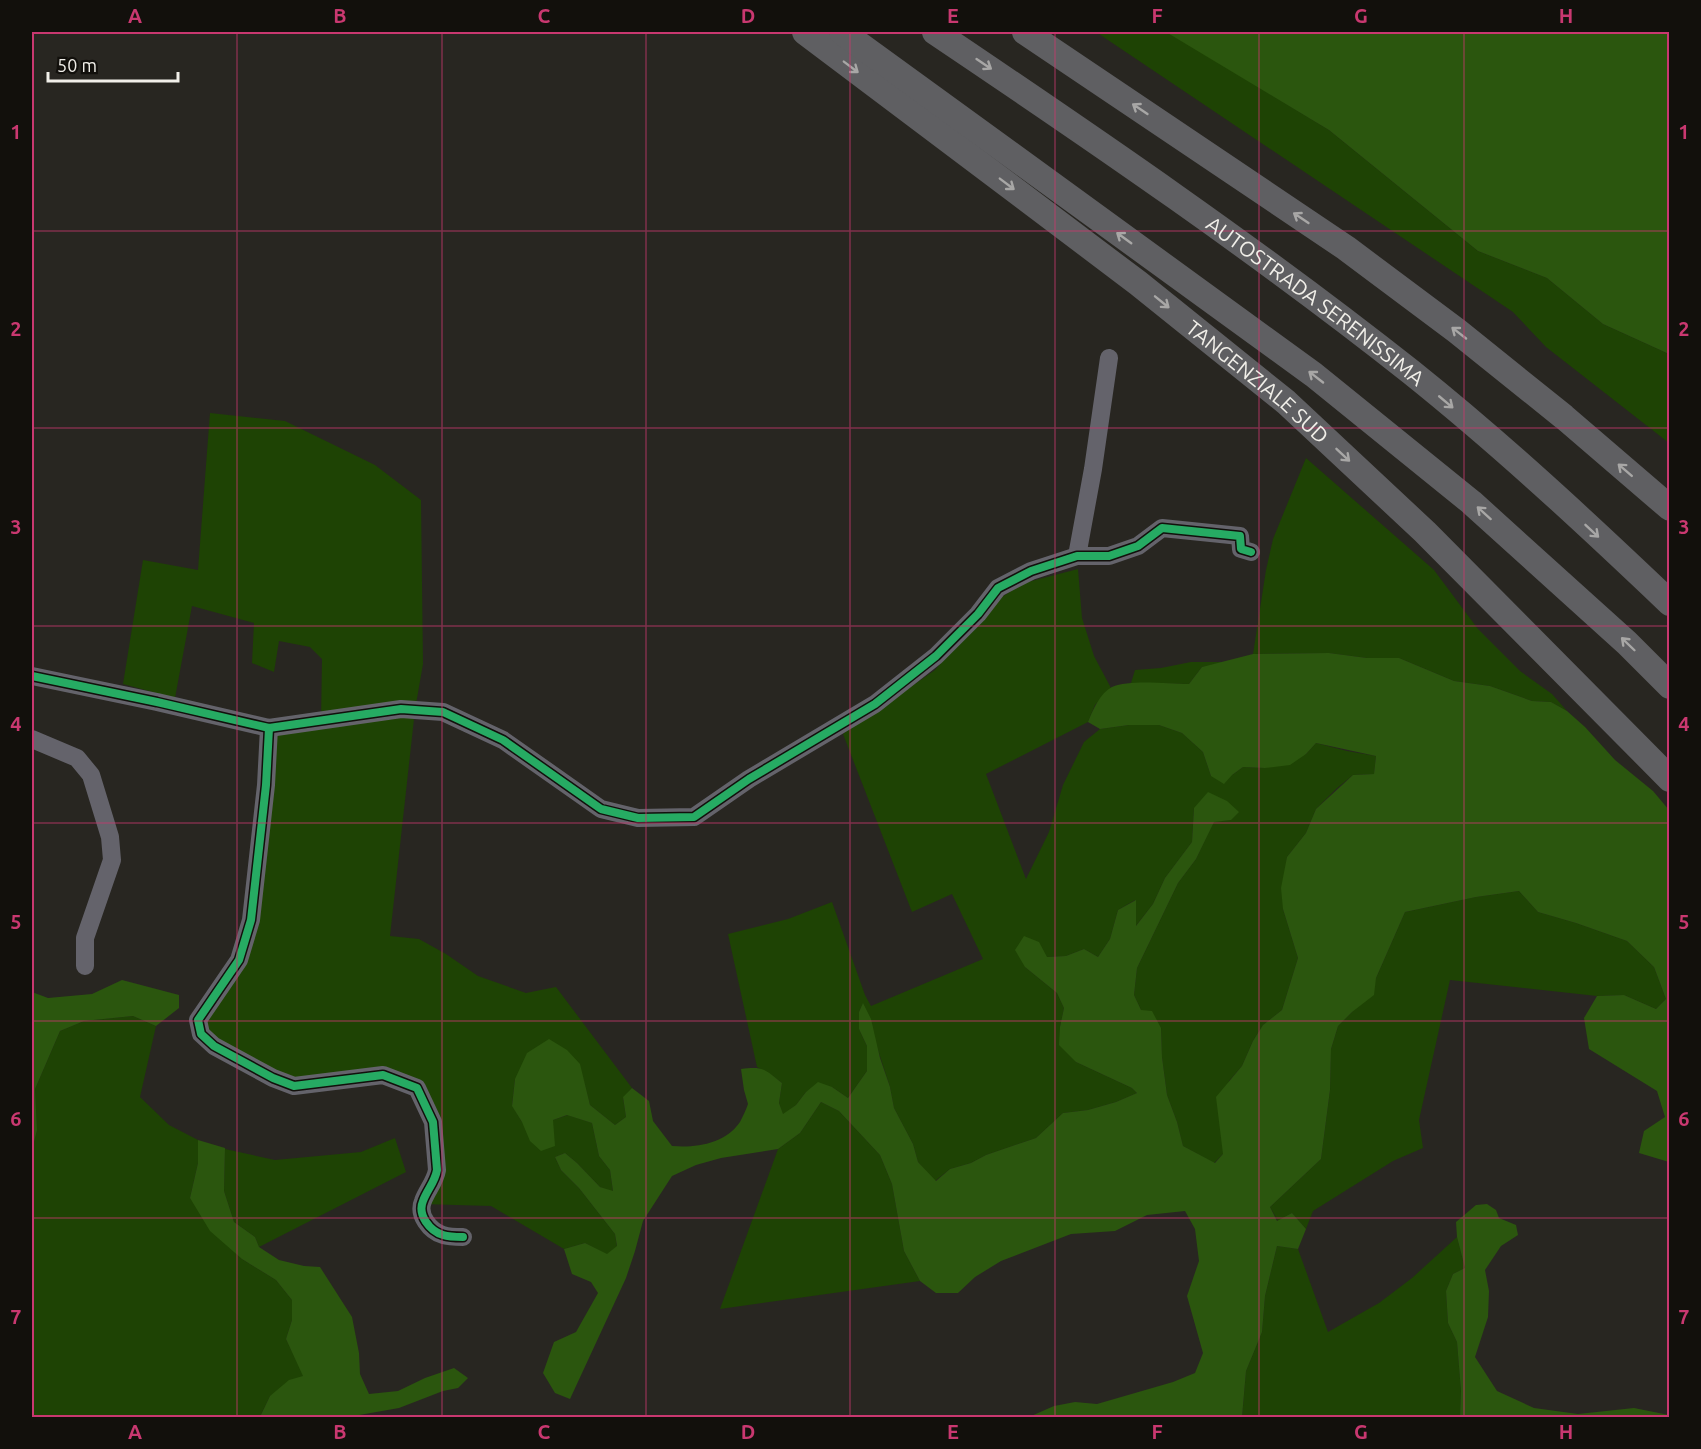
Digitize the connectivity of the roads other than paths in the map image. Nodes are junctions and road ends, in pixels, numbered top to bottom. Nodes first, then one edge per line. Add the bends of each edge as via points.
1 (805, 32) edge
2 (842, 32) edge
3 (935, 32) edge
4 (1025, 32) edge
5 (1109, 358) dead end
6 (1670, 508) edge
7 (1251, 552) dead end
8 (1077, 556) junction
9 (1670, 603) edge
10 (32, 676) edge
11 (1670, 686) edge
12 (269, 728) junction
13 (32, 739) edge
14 (1670, 779) edge
15 (85, 966) dead end
16 (462, 1238) dead end

1 -> 14 highway, TANGENZIALE SUD via 1138,283 1286,402 1425,532
11 -> 2 highway, TANGENZIALE SUD via 1471,502 1314,375
3 -> 9 highway, AUTOSTRADA SERENISSIMA via 1094,139 1325,305 1508,454
6 -> 4 highway via 1457,331 1346,248
5 - 8 street
7 - 8 street via 1241,549 1239,536 1162,528 1138,546 1108,556
8 - 12 street via 1031,571 998,588 936,656 875,704 749,779 694,818 638,818 601,809 503,741 443,712 401,709
10 - 12 street
12 - 16 street via 251,920 239,960 198,1020 201,1034 214,1046 294,1086 383,1076 417,1088 432,1117 437,1170 421,1204 424,1219 443,1235
13 - 15 street via 77,758 91,776 110,837 112,860 85,938

